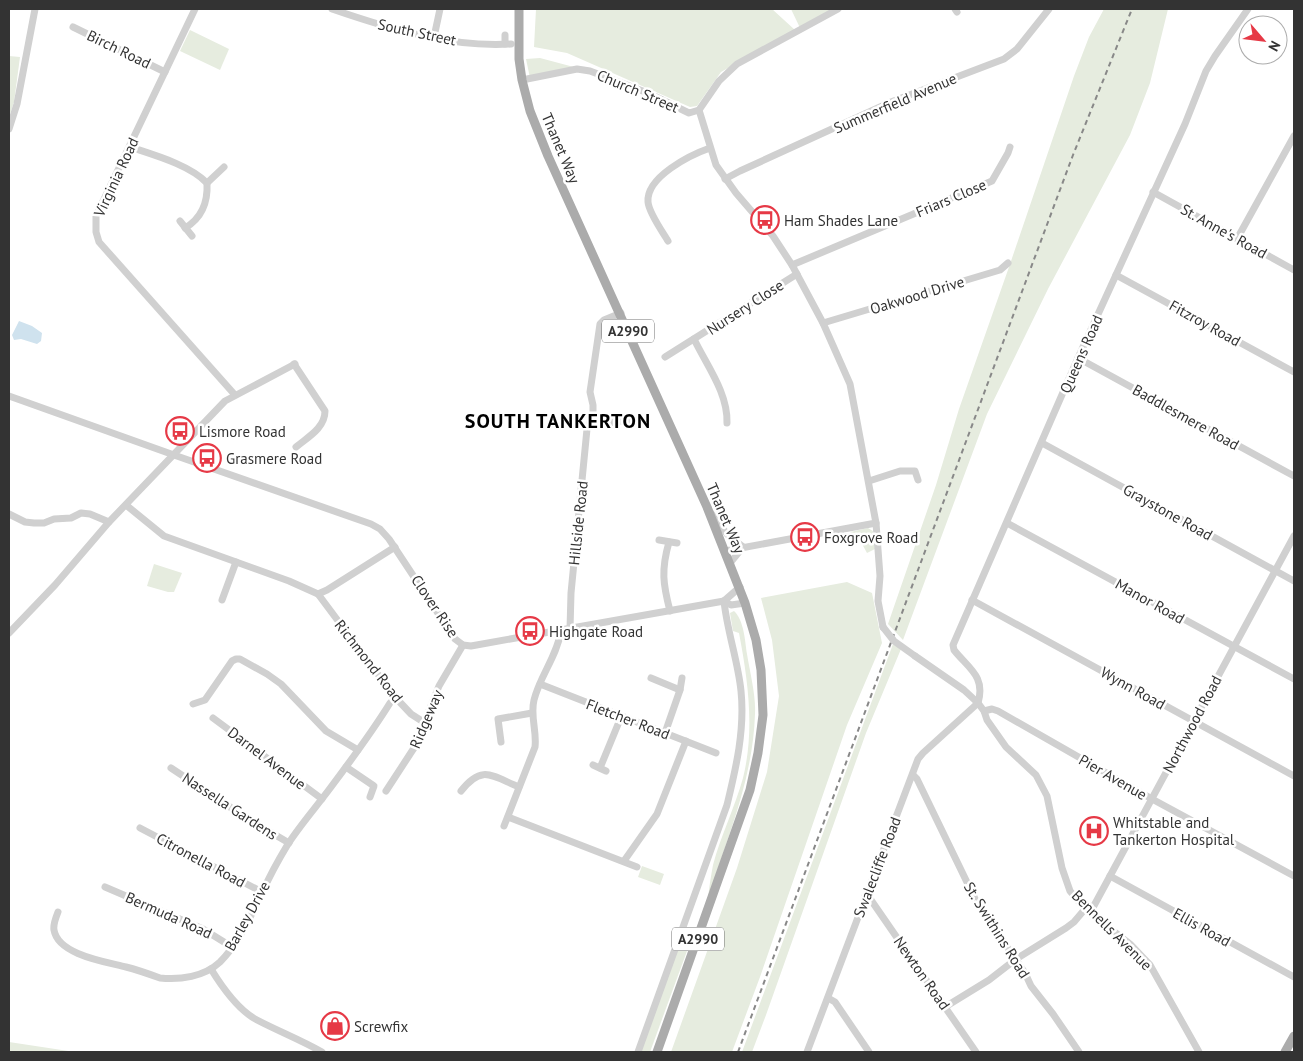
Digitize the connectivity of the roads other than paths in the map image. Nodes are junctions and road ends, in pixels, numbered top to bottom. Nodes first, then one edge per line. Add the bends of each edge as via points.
1 (35, 9) edge
2 (195, 9) edge
3 (332, 9) edge
4 (440, 9) edge
5 (520, 9) edge
6 (838, 9) edge
7 (1049, 9) edge
8 (1248, 9) edge
9 (73, 26) dead end
10 (505, 34) dead end
11 (434, 37) junction
12 (165, 72) junction
13 (522, 80) junction
14 (699, 110) junction
15 (9, 129) edge
16 (1294, 136) edge
17 (130, 146) junction
18 (1010, 147) dead end
19 (710, 148) junction
20 (224, 167) dead end
21 (725, 179) junction
22 (207, 183) junction
23 (1153, 192) junction
24 (180, 221) dead end
25 (185, 228) junction
26 (192, 236) dead end
27 (1237, 239) junction
28 (668, 241) dead end
29 (1008, 263) dead end
30 (792, 265) junction
31 (1294, 270) edge
32 (796, 274) junction
33 (1116, 275) junction
34 (620, 313) junction
35 (823, 324) junction
36 (694, 339) junction
37 (665, 357) dead end
38 (1078, 358) junction
39 (1294, 372) edge
40 (235, 395) junction
41 (9, 396) edge
42 (591, 418) junction
43 (642, 423) dead end
44 (727, 423) dead end
45 (1042, 443) junction
46 (296, 447) dead end
47 (174, 455) junction
48 (1294, 476) edge
49 (918, 480) dead end
50 (869, 481) junction
51 (126, 505) junction
52 (707, 507) junction
53 (9, 514) edge
54 (109, 522) junction
55 (1007, 523) junction
56 (876, 524) junction
57 (1294, 536) edge
58 (659, 540) dead end
59 (669, 542) junction
60 (677, 543) dead end
61 (395, 546) junction
62 (743, 547) junction
63 (725, 551) junction
64 (236, 562) junction
65 (730, 563) junction
66 (1276, 570) junction
67 (1294, 580) edge
68 (740, 587) junction
69 (318, 594) junction
70 (222, 600) dead end
71 (972, 600) junction
72 (724, 601) junction
73 (745, 603) junction
74 (670, 611) junction
75 (570, 629) junction
76 (561, 631) junction
77 (9, 633) edge
78 (463, 645) junction
79 (1234, 646) junction
80 (651, 678) dead end
81 (682, 678) dead end
82 (1294, 679) edge
83 (540, 684) junction
84 (680, 690) junction
85 (390, 703) dead end
86 (978, 703) junction
87 (192, 704) dead end
88 (984, 711) junction
89 (532, 713) junction
90 (621, 717) junction
91 (213, 718) dead end
92 (425, 722) junction
93 (1194, 722) junction
94 (665, 733) junction
95 (686, 741) junction
96 (501, 742) dead end
97 (358, 750) junction
98 (716, 753) dead end
99 (346, 767) junction
100 (171, 768) dead end
101 (600, 768) dead end
102 (913, 775) junction
103 (1294, 776) edge
104 (519, 787) junction
105 (386, 791) dead end
106 (461, 791) dead end
107 (370, 797) dead end
108 (322, 799) junction
109 (1152, 799) junction
110 (508, 817) junction
111 (504, 826) dead end
112 (140, 828) dead end
113 (289, 843) junction
114 (624, 861) junction
115 (637, 867) dead end
116 (1110, 876) junction
117 (1294, 876) edge
118 (104, 887) dead end
119 (262, 892) junction
120 (865, 896) junction
121 (1088, 911) junction
122 (58, 912) dead end
123 (232, 947) junction
124 (1016, 959) junction
125 (211, 969) junction
126 (1294, 977) edge
127 (828, 998) junction
128 (945, 1007) junction
129 (1294, 1036) edge
130 (322, 1052) edge
131 (638, 1052) edge
132 (657, 1052) edge
133 (807, 1052) edge
134 (869, 1052) edge
135 (976, 1052) edge
136 (1079, 1052) edge
137 (1199, 1052) edge
138 (1285, 1052) edge

1 - 15 street via 18,104
2 - 12 street, Virginia Road
3 - 11 street, South Street
4 - 11 street
5 - 13 main road, Thanet Way / A2990
6 - 14 street, Church Street via 737,64 719,81
7 - 21 street, Summerfield Avenue via 1017,49 1004,59 891,102
8 - 23 street, Queens Road via 1206,71
9 - 12 street, Birch Road
10 - 11 street, South Street via 508,44 474,44
12 - 17 street, Virginia Road
13 - 14 street, Church Street via 577,70 590,71 648,93 688,113
13 - 34 main road, Thanet Way / A2990 via 539,134
14 - 19 street
16 - 27 street
17 - 22 street via 180,166
17 - 40 street, Virginia Road via 96,216 99,242
18 - 30 street, Friars Close via 992,181
19 - 21 street
19 - 28 street via 693,154 657,179 650,191 650,208
20 - 22 street
21 - 30 street via 773,236
22 - 25 street via 203,211
23 - 27 street, St. Anne's Road
23 - 33 street, Queens Road
24 - 25 street
25 - 26 street
27 - 31 street, St. Anne's Road
29 - 35 street, Oakwood Drive via 1000,270
30 - 32 street
32 - 35 street
32 - 36 street, Nursery Close
33 - 38 street, Queens Road
33 - 39 street, Fitzroy Road
34 - 42 street, Hillside Road via 600,324 590,392
34 - 52 main road, Thanet Way / A2990
35 - 50 street via 850,384
36 - 37 street, Nursery Close
36 - 44 street, Nursery Close via 722,392
38 - 45 street, Queens Road
38 - 48 street, Baddlesmere Road
40 - 46 street via 294,364 325,412 325,418 316,431
40 - 47 street via 225,401
41 - 47 street
42 - 43 street via 605,424 618,421
42 - 75 street, Hillside Road via 587,429
45 - 55 street, Queens Road
45 - 66 street, Graystone Road
47 - 51 street
47 - 61 street, Clover Rise via 371,524
49 - 50 street via 915,471 900,471
50 - 56 street
51 - 54 street
51 - 64 street via 164,536
52 - 62 street
52 - 63 main road, Thanet Way / A2990
53 - 54 street via 34,523 71,518 81,513
54 - 77 street
55 - 71 street, Queens Road
55 - 79 street, Manor Road
56 - 62 street
56 - 86 street, bridge via 880,576 878,600 883,627 894,641
57 - 66 street, Northwood Road
58 - 59 street
59 - 60 street
59 - 74 street via 663,580
61 - 69 street
61 - 78 street, Clover Rise via 455,639
62 - 63 street
62 - 65 street
63 - 65 main road, Thanet Way / A2990
64 - 69 street
64 - 70 street
65 - 68 main road, Thanet Way / A2990
66 - 67 street, Graystone Road
66 - 79 street, Northwood Road
68 - 72 street
68 - 73 main road, Thanet Way / A2990
69 - 92 street, Richmond Road via 395,697 411,714
71 - 86 street, Queens Road via 953,645 978,680 981,688
71 - 93 street, Wynn Road
72 - 73 street, Clover Rise via 731,605
72 - 74 street, Clover Rise
72 - 131 street via 741,692 736,766 722,820
73 - 132 main road, Thanet Way / A2990 via 761,670 763,715 758,753 747,799
74 - 75 street, Clover Rise
75 - 76 street, Clover Rise
76 - 78 street, Clover Rise
76 - 83 street via 556,651
78 - 92 street, Ridgeway via 439,686
79 - 82 street, Manor Road
79 - 93 street, Northwood Road
80 - 84 street
81 - 84 street
83 - 89 street
83 - 90 street, Fletcher Road
84 - 94 street
85 - 97 street, Barley Drive
86 - 88 street, Bennells Avenue
86 - 102 street, Swalecliffe Road via 923,753
87 - 97 street via 205,700 232,661 240,660 281,684 326,731
88 - 109 street, Pier Avenue via 998,711
88 - 121 street, Bennells Avenue via 1003,743 1044,787 1066,880 1070,891
89 - 96 street via 498,719
89 - 104 street via 535,746
90 - 94 street, Fletcher Road
90 - 101 street
91 - 108 street, Darnel Avenue
92 - 105 street, Ridgeway via 409,757
93 - 103 street, Wynn Road
93 - 109 street, Northwood Road
94 - 95 street, Fletcher Road
95 - 98 street, Fletcher Road
95 - 114 street via 657,814
97 - 99 street, Barley Drive
99 - 107 street via 374,786
99 - 108 street, Barley Drive
100 - 113 street, Nassella Gardens
102 - 120 street, Swalecliffe Road
102 - 124 street, St. Swithins Road via 978,905
104 - 106 street via 488,774 480,774 472,777
104 - 110 street
108 - 113 street, Barley Drive
109 - 116 street, Northwood Road
109 - 117 street, Pier Avenue
110 - 111 street
110 - 114 street
112 - 119 street, Citronella Road
113 - 119 street, Barley Drive
114 - 115 street
116 - 121 street, Northwood Road
116 - 126 street, Ellis Road
118 - 123 street, Bermuda Road via 204,929
119 - 123 street, Barley Drive
120 - 127 street, Swalecliffe Road
120 - 128 street, Newton Road via 871,900
121 - 124 street, Northwood Road
121 - 137 street, Bennells Avenue via 1130,944 1150,965
122 - 125 street, Barley Drive via 54,930 60,943 84,956 168,979 193,976
123 - 125 street, Barley Drive
124 - 128 street, Northwood Road
124 - 136 street, St. Swithins Road via 1031,986
125 - 130 street via 223,989 252,1016
127 - 133 street, Swalecliffe Road
127 - 134 street
128 - 135 street, Newton Road
129 - 138 main road

